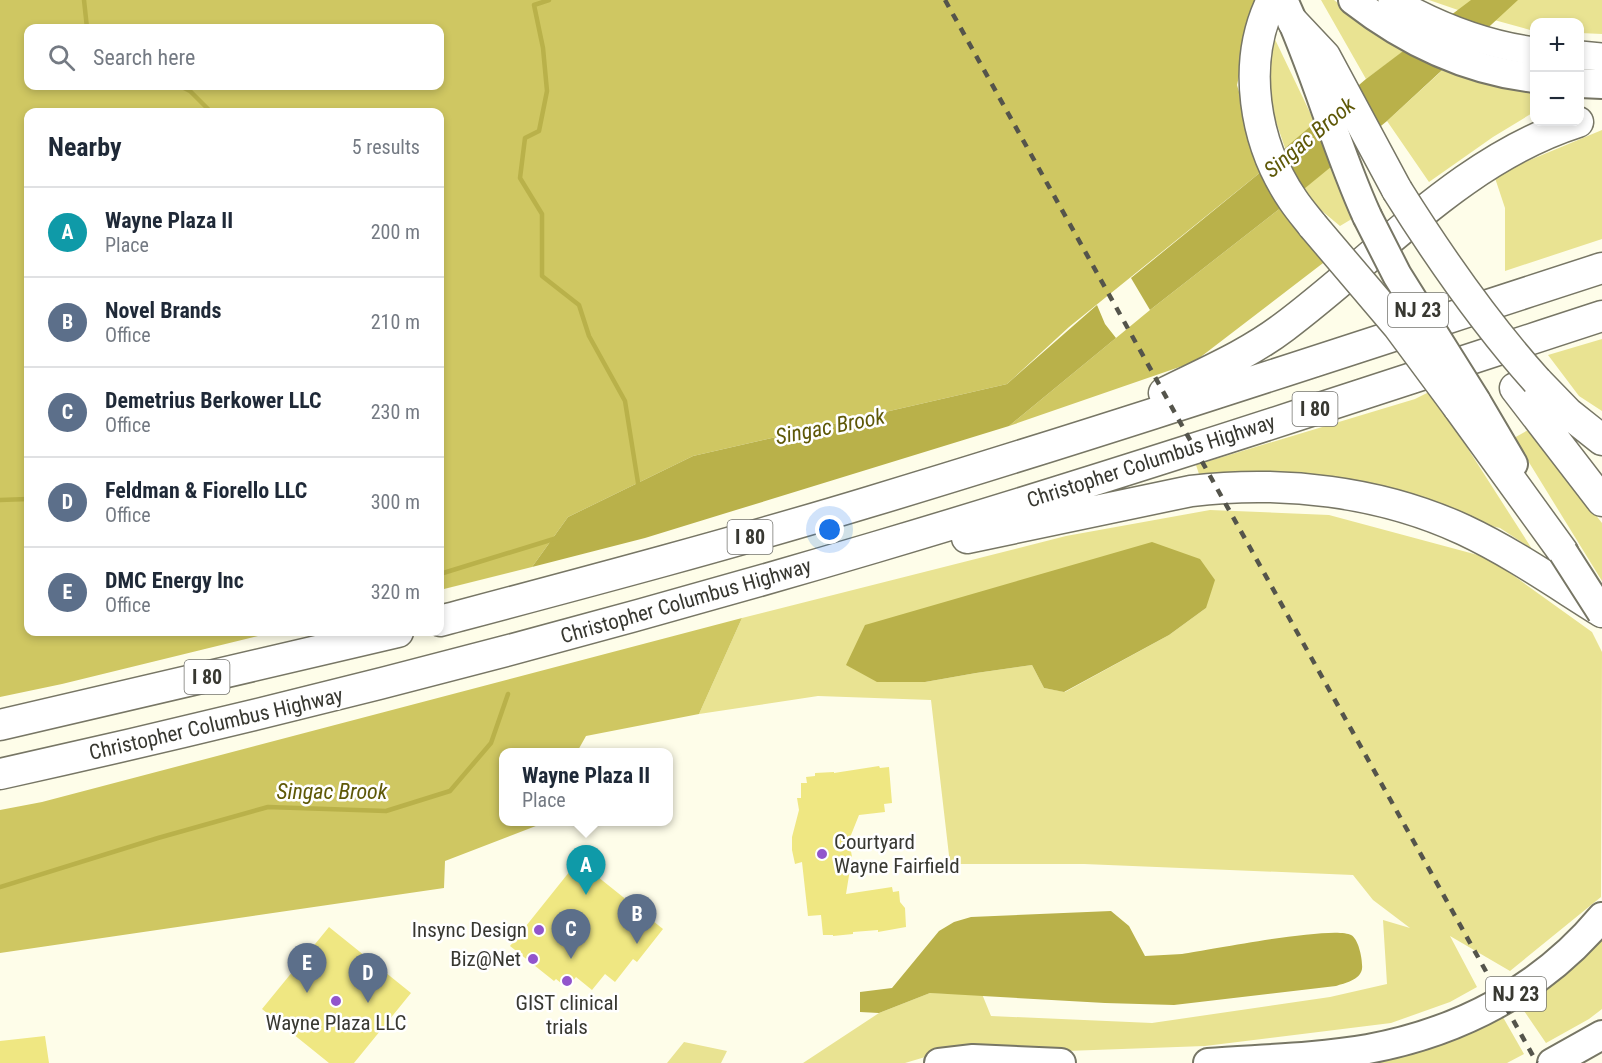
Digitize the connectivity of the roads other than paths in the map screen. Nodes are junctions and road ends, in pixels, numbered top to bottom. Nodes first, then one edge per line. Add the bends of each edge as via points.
1 (1272, 0) edge
2 (1353, 0) edge
3 (1392, 0) edge
4 (1288, 11) edge
5 (1422, 31) junction
6 (1530, 50) edge
7 (1584, 55) edge
8 (1602, 57) edge
9 (1530, 77) edge
10 (1584, 83) edge
11 (1602, 84) edge
12 (1602, 114) edge
13 (1584, 119) edge
14 (1566, 126) edge
15 (1602, 268) edge
16 (1602, 316) edge
17 (1526, 385) junction
18 (1467, 404) junction
19 (1602, 440) edge
20 (1059, 444) junction
21 (1602, 501) edge
22 (1563, 552) joint
23 (746, 585) junction
24 (1602, 612) edge
25 (444, 620) edge
26 (381, 636) edge
27 (0, 725) edge
28 (0, 774) edge
29 (1602, 917) edge
30 (1602, 1035) edge
31 (939, 1063) edge
32 (1061, 1063) edge
33 (1208, 1063) edge
34 (1552, 1063) edge

1 - 18 highway, bridge via 1255,62 1258,115 1269,154 1293,201
2 - 5 highway via 1374,16
3 - 5 main road
4 - 17 highway, bridge via 1325,56 1440,276 1475,332
4 - 18 highway, NJ 23, bridge via 1367,216
5 - 6 main road
5 - 9 highway via 1458,61
7 - 8 main road
10 - 11 highway
12 - 13 highway
14 - 20 highway via 1515,150 1444,195 1263,342 1217,369
15 - 20 highway, Christopher Columbus Highway / I 80
16 - 23 highway, Christopher Columbus Highway / I 80 via 1106,476
17 - 19 highway
17 - 21 highway
18 - 22 highway via 1508,478
20 - 25 highway, Christopher Columbus Highway / I 80 via 703,550
22 - 24 highway, bridge
23 - 24 highway via 1170,495 1219,488 1271,487 1379,501 1462,529
23 - 28 highway, Christopher Columbus Highway / I 80 via 341,694
26 - 27 highway, I 80
29 - 33 highway, NJ 23 via 1564,958 1540,977 1496,1006 1447,1027 1367,1049
30 - 34 highway
31 - 32 highway via 973,1059

